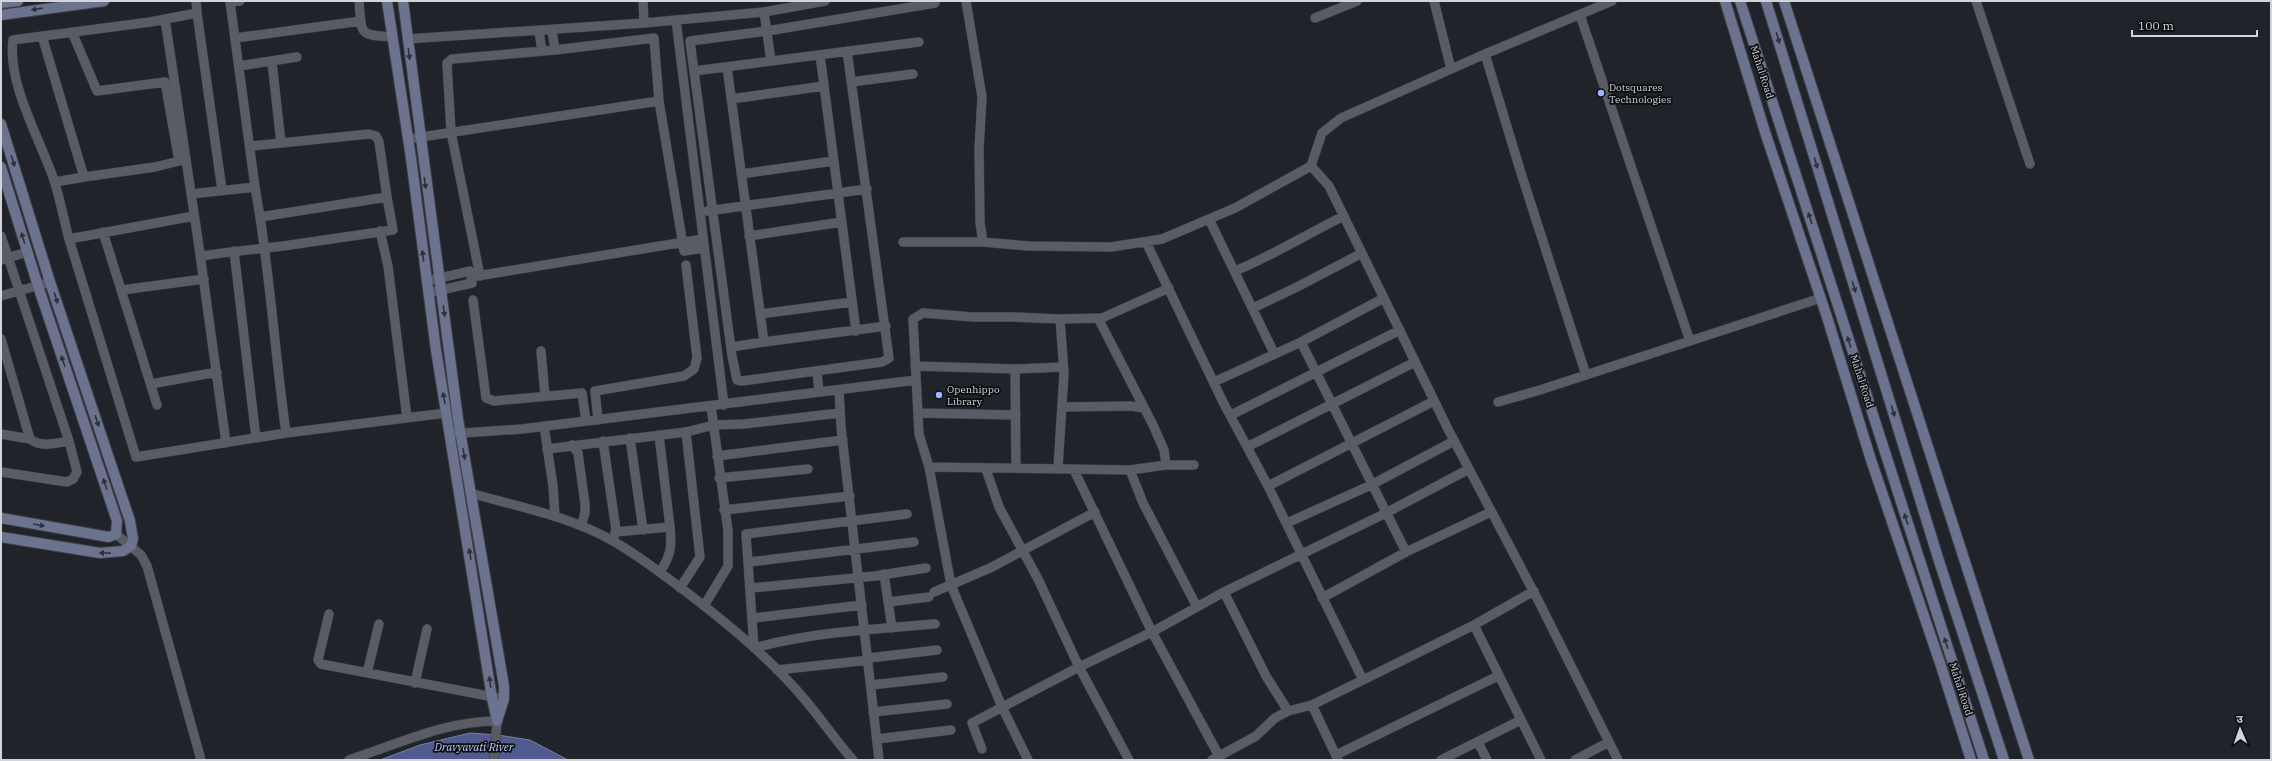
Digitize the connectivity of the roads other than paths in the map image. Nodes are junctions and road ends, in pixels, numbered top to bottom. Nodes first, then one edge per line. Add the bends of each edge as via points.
1 (18, 1) edge
2 (104, 1) edge
3 (196, 1) edge
4 (240, 1) edge
5 (359, 1) edge
6 (387, 1) edge
7 (403, 1) edge
8 (643, 1) edge
9 (825, 1) edge
10 (966, 1) edge
11 (1357, 1) edge
12 (1434, 1) edge
13 (1612, 1) edge
14 (1725, 1) edge
15 (1740, 1) edge
16 (1766, 1) edge
17 (1784, 1) edge
18 (1976, 1) edge
19 (1, 3) edge
20 (935, 3) dead end
21 (764, 12) junction
22 (197, 13) junction
23 (1, 15) edge
24 (1580, 15) junction
25 (1316, 18) dead end
26 (165, 19) junction
27 (676, 20) junction
28 (361, 21) junction
29 (644, 23) junction
30 (552, 31) junction
31 (767, 31) junction
32 (72, 32) junction
33 (539, 32) junction
34 (42, 36) junction
35 (393, 37) junction
36 (235, 38) junction
37 (407, 39) junction
38 (919, 42) dead end
39 (555, 50) junction
40 (542, 51) junction
41 (847, 51) junction
42 (1485, 54) junction
43 (820, 55) junction
44 (297, 57) dead end
45 (771, 61) junction
46 (272, 62) junction
47 (239, 66) junction
48 (727, 67) junction
49 (1451, 69) junction
50 (694, 71) junction
51 (913, 74) dead end
52 (851, 82) junction
53 (824, 86) junction
54 (731, 99) junction
55 (659, 101) junction
56 (1, 124) edge
57 (451, 132) junction
58 (420, 137) junction
59 (408, 139) junction
60 (282, 143) junction
61 (251, 146) junction
62 (834, 161) junction
63 (2030, 164) dead end
64 (1312, 166) junction
65 (1, 167) edge
66 (741, 174) junction
67 (84, 177) junction
68 (54, 182) junction
69 (255, 187) junction
70 (867, 189) junction
71 (222, 190) junction
72 (191, 194) junction
73 (838, 194) junction
74 (387, 197) junction
75 (745, 206) junction
76 (712, 210) junction
77 (699, 213) junction
78 (194, 216) junction
79 (1344, 216) junction
80 (260, 217) junction
81 (1209, 219) junction
82 (842, 222) junction
83 (380, 231) junction
84 (104, 232) junction
85 (1, 236) edge
86 (749, 236) junction
87 (69, 239) junction
88 (682, 242) junction
89 (903, 242) dead end
90 (983, 242) junction
91 (1146, 242) junction
92 (703, 243) junction
93 (265, 248) junction
94 (234, 251) junction
95 (28, 252) junction
96 (1362, 253) junction
97 (201, 256) junction
98 (5, 259) edge
99 (686, 265) dead end
100 (1235, 271) junction
101 (475, 276) junction
102 (439, 278) junction
103 (204, 279) junction
104 (427, 280) junction
105 (50, 282) junction
106 (38, 286) junction
107 (1169, 288) junction
108 (122, 290) junction
109 (441, 290) junction
110 (20, 292) junction
111 (428, 293) junction
112 (1, 296) edge
113 (1384, 298) junction
114 (1821, 298) junction
115 (472, 300) dead end
116 (852, 302) junction
117 (1253, 308) junction
118 (760, 314) junction
119 (1098, 318) junction
120 (1060, 319) junction
121 (886, 326) junction
122 (1400, 330) junction
123 (856, 331) junction
124 (1, 339) edge
125 (1690, 341) junction
126 (764, 342) junction
127 (1301, 342) junction
128 (731, 347) junction
129 (541, 351) dead end
130 (1274, 353) junction
131 (1416, 362) junction
132 (915, 366) junction
133 (1063, 367) junction
134 (1015, 369) junction
135 (816, 371) junction
136 (217, 372) junction
137 (1316, 373) junction
138 (1586, 375) junction
139 (916, 380) junction
140 (1214, 382) junction
141 (150, 384) junction
142 (839, 390) junction
143 (595, 391) junction
144 (819, 392) junction
145 (582, 393) junction
146 (546, 396) junction
147 (1434, 401) junction
148 (1498, 402) dead end
149 (1332, 404) junction
150 (157, 405) dead end
151 (724, 405) junction
152 (711, 406) junction
153 (1062, 406) junction
154 (1143, 408) junction
155 (446, 413) junction
156 (840, 413) junction
157 (918, 413) junction
158 (1016, 415) junction
159 (1231, 415) junction
160 (407, 418) junction
161 (598, 420) junction
162 (586, 421) junction
163 (714, 425) junction
164 (544, 426) junction
165 (686, 432) junction
166 (286, 433) junction
167 (460, 433) junction
168 (1, 434) edge
169 (449, 434) junction
170 (659, 435) junction
171 (256, 438) junction
172 (630, 438) junction
173 (30, 439) junction
174 (69, 440) junction
175 (843, 440) junction
176 (602, 441) junction
177 (1454, 441) junction
178 (226, 443) junction
179 (572, 445) junction
180 (1352, 445) junction
181 (1248, 447) junction
182 (547, 449) junction
183 (717, 456) junction
184 (1166, 465) junction
185 (1194, 465) dead end
186 (929, 467) junction
187 (1016, 468) junction
188 (1058, 468) junction
189 (808, 469) dead end
190 (986, 469) junction
191 (1469, 469) junction
192 (1074, 470) junction
193 (1130, 470) junction
194 (1, 472) edge
195 (719, 478) junction
196 (1372, 485) junction
197 (1268, 486) junction
198 (470, 493) junction
199 (850, 496) junction
200 (724, 510) junction
201 (1095, 512) junction
202 (1491, 512) junction
203 (1386, 513) junction
204 (907, 514) dead end
205 (554, 516) junction
206 (1, 518) edge
207 (852, 520) junction
208 (1287, 524) junction
209 (580, 526) junction
210 (670, 527) junction
211 (643, 530) junction
212 (116, 534) junction
213 (614, 536) junction
214 (1, 537) edge
215 (914, 542) dead end
216 (131, 546) junction
217 (855, 548) junction
218 (1021, 550) junction
219 (1406, 552) junction
220 (1302, 554) junction
221 (748, 562) junction
222 (926, 568) dead end
223 (660, 572) junction
224 (884, 574) junction
225 (859, 577) junction
226 (951, 585) junction
227 (680, 588) junction
228 (751, 588) junction
229 (1534, 591) junction
230 (1224, 592) junction
231 (1322, 598) junction
232 (888, 602) junction
233 (862, 604) junction
234 (704, 606) junction
235 (1198, 608) junction
236 (328, 614) dead end
237 (753, 618) junction
238 (379, 624) dead end
239 (934, 624) dead end
240 (1474, 625) junction
241 (892, 628) junction
242 (427, 629) dead end
243 (866, 631) junction
244 (1152, 632) junction
245 (754, 648) junction
246 (937, 650) dead end
247 (869, 659) junction
248 (1080, 667) junction
249 (777, 670) junction
250 (368, 673) junction
251 (1498, 676) junction
252 (944, 677) dead end
253 (1363, 680) junction
254 (415, 683) junction
255 (871, 685) junction
256 (492, 698) junction
257 (504, 699) junction
258 (947, 704) dead end
259 (1312, 705) junction
260 (1002, 707) junction
261 (1288, 711) junction
262 (873, 712) junction
263 (1521, 720) junction
264 (497, 721) junction
265 (951, 730) dead end
266 (877, 739) junction
267 (1478, 742) junction
268 (1609, 742) junction
269 (982, 749) dead end
270 (1215, 758) edge
271 (1337, 758) edge
272 (202, 760) edge
273 (349, 760) edge
274 (494, 760) edge
275 (853, 760) edge
276 (879, 760) edge
277 (1028, 760) edge
278 (1129, 760) edge
279 (1441, 760) edge
280 (1487, 760) edge
281 (1541, 760) edge
282 (1575, 760) edge
283 (1618, 760) edge
284 (1971, 760) edge
285 (1984, 760) edge
286 (2004, 760) edge
287 (2029, 760) edge

1 - 19 main road
2 -> 23 main road
3 - 22 street
4 - 36 street via 230,2
5 - 28 street
6 - 35 main road
7 - 37 main road
8 - 29 street
9 - 21 street
10 - 90 street via 982,97 979,149 980,223
11 - 25 street
12 - 49 street
13 - 24 street
14 - 114 main road via 1765,132
285 -> 15 main road, Mahal Road
16 -> 286 main road, Mahal Road via 1939,561
17 - 287 main road
18 - 63 street
20 - 31 street
21 - 27 street
21 - 31 street
22 - 26 street
22 - 71 street
24 - 42 street
24 - 125 street
26 - 32 street
26 - 72 street
27 - 29 street
27 - 77 street
28 - 35 street via 362,29 369,36
28 - 36 street
29 - 30 street
30 - 33 street
30 - 39 street
31 - 45 street
31 - 50 street via 690,41
32 - 34 street
32 - 67 street via 96,91 165,82 179,161
33 - 37 street
33 - 40 street
34 - 67 street
34 - 68 street via 13,40 11,56 27,111
35 - 59 main road
36 - 47 street
37 -> 58 main road
38 - 41 street
39 - 40 street
39 - 55 street via 654,38
40 - 57 street via 448,61
41 - 43 street
41 - 52 street
42 - 49 street
42 - 138 street
43 - 45 street
43 - 53 street
44 - 46 street
45 - 48 street
46 - 47 street
46 - 60 street
47 - 61 street
48 - 50 street
48 - 54 street
49 - 64 street via 1341,118 1322,133
50 - 76 street
51 - 52 street
52 - 70 street
53 - 54 street
53 - 62 street
54 - 66 street
55 - 57 street
55 - 88 street
56 -> 105 main road
57 - 58 street
57 - 101 street
58 - 59 street
58 -> 102 main road
104 -> 59 main road
60 - 61 street
60 - 74 street via 369,134 376,136
61 - 69 street
62 - 66 street
62 - 73 street
64 - 79 street via 1329,186
64 - 81 street via 1235,208
95 -> 65 main road
66 - 75 street
67 - 68 street
68 - 87 street
69 - 71 street
69 - 80 street
70 - 73 street
70 - 121 street
71 - 72 street
72 - 78 street
73 - 75 street
73 - 82 street
74 - 80 street
74 - 83 street via 393,230
75 - 76 street
75 - 86 street
76 - 77 street
76 - 128 street
77 - 92 street
78 - 84 street
78 - 97 street
79 - 96 street
79 - 100 street via 1305,234 1262,260
80 - 93 street
81 - 91 street via 1162,240
81 - 100 street
82 - 86 street
82 - 116 street
83 - 93 street
83 - 160 street via 388,266
84 - 87 street
84 - 108 street
85 - 98 street
86 - 118 street
87 - 178 street via 136,456
88 - 92 street
88 - 101 street
89 - 90 street
90 - 91 street via 1028,246 1111,246
91 - 107 street
92 - 151 street
93 - 94 street
93 - 166 street
94 - 97 street
94 - 171 street
95 - 98 street
95 - 106 main road
96 - 113 street
96 - 117 street
97 - 103 street
98 - 110 street
99 - 143 street via 696,358 694,369 684,376
100 - 117 street
101 - 102 street via 470,271
101 - 109 street via 472,282
102 - 104 street
102 - 109 main road
103 - 108 street
103 - 136 street
104 - 111 main road
105 - 106 street
105 -> 216 main road via 130,521 133,539
106 - 110 street
212 -> 106 main road via 117,521
107 - 119 street via 1115,313
107 - 140 street
108 - 141 street
109 - 111 street
109 -> 167 main road
110 - 112 street
110 - 174 street
155 -> 111 main road
113 - 122 street
113 - 127 street
114 - 125 street
114 - 284 main road via 1871,460
115 - 146 street via 486,398 494,402
116 - 118 street
116 - 123 street
117 - 130 street
118 - 126 street
119 - 120 street
119 - 154 street
120 - 132 street via 923,314 914,319
120 - 133 street
121 - 123 street
121 - 135 street via 889,358 882,362
122 - 131 street
122 - 137 street
123 - 126 street
124 - 173 street
125 - 138 street
126 - 128 street
127 - 130 street
127 - 137 street
128 - 135 street via 737,380
129 - 146 street
130 - 140 street
131 - 147 street
131 - 149 street
132 - 134 street
132 - 139 street
133 - 134 street
133 - 153 street
134 - 158 street
135 - 144 street
136 - 141 street
136 - 178 street
137 - 149 street
137 - 159 street
138 - 148 street
139 - 142 street
139 - 157 street
140 - 159 street
141 - 150 street
142 - 144 street
142 - 156 street
143 - 145 street
143 - 161 street
144 - 151 street
145 - 146 street
145 - 162 street
147 - 177 street
147 - 180 street
149 - 180 street
149 - 181 street
151 - 152 street
152 - 161 street
152 - 163 street
153 - 154 street
153 - 188 street
154 - 184 street via 1164,450
155 - 160 street
155 - 169 main road
156 - 163 street
156 - 175 street
157 - 158 street
157 - 186 street via 919,434
158 - 187 street
159 - 181 street
160 - 166 street
161 - 162 street
162 - 164 street
163 - 165 street
163 - 183 street
164 - 167 street
164 - 182 street
165 - 170 street
165 - 227 street via 701,545 700,557
166 - 171 street
167 - 169 street
167 -> 198 main road
168 - 173 street
256 -> 169 main road
170 - 172 street
170 - 210 street
171 - 178 street
172 - 176 street
172 - 211 street
173 - 174 street via 47,445
174 - 194 street via 78,472 73,479 66,482
175 - 183 street
175 - 199 street
176 - 179 street
176 - 213 street
177 - 191 street
177 - 196 street
179 - 182 street
179 - 209 street via 578,453 585,504
180 - 196 street
180 - 197 street
181 - 197 street
182 - 205 street
183 - 195 street
184 - 185 street
184 - 193 street
186 - 190 street
186 - 226 street
187 - 188 street
187 - 190 street
188 - 192 street
189 - 195 street
190 - 218 street via 1000,507
191 - 202 street
191 - 203 street
192 - 193 street
192 - 201 street
193 - 235 street via 1143,503
195 - 200 street
196 - 203 street
196 - 208 street
197 - 208 street
198 - 205 street
198 - 257 main road via 494,625
199 - 200 street
199 - 207 street
200 - 234 street via 728,531 728,566
201 - 218 street
201 - 244 street
202 - 219 street
202 - 229 street
203 - 219 street
203 - 220 street
204 - 207 street
205 - 209 street
206 -> 212 main road via 100,536 110,537
207 - 217 street
207 - 221 street via 746,534
208 - 220 street
209 - 213 street
210 - 211 street
210 - 223 street via 672,547 669,558
211 - 213 street
212 - 216 street
213 - 223 street
216 -> 214 main road via 114,553 100,553
215 - 217 street
216 - 272 street via 141,555 147,566
217 - 221 street
217 - 225 street
218 - 226 street via 990,568
218 - 248 street via 1038,579
219 - 231 street
220 - 230 street
220 - 231 street
221 - 228 street
222 - 224 street
223 - 227 street
224 - 225 street
224 - 232 street
225 - 228 street
225 - 233 street
226 - 232 street via 932,594
226 - 260 street
227 - 234 street
228 - 237 street
229 - 240 street
229 - 268 street
230 - 235 street
230 - 261 street via 1266,676
231 - 253 street via 1327,603
232 - 241 street
233 - 237 street
233 - 243 street
234 - 245 street
235 - 244 street
236 - 250 street via 318,663
237 - 245 street
238 - 250 street
239 - 241 street
240 - 251 street
240 - 253 street
241 - 243 street
242 - 254 street
243 - 245 street via 786,640
243 - 247 street
244 - 248 street
244 - 270 street
245 - 249 street
246 - 247 street
247 - 249 street
247 - 255 street
248 - 260 street
248 - 278 street
249 - 275 street via 806,700
250 - 254 street
251 - 263 street
251 - 271 street
252 - 255 street
253 - 259 street
254 - 256 street
255 - 262 street
256 - 257 street
256 - 264 main road
257 - 264 main road
258 - 262 street
259 - 261 street
259 - 271 street
260 - 269 street via 972,723
260 - 277 street
261 - 270 street via 1275,718 1256,736
262 - 266 street
263 - 267 street
263 - 281 street
264 - 273 street via 460,724 424,733
264 - 274 street
265 - 266 street
266 - 276 street
267 - 279 street
267 - 280 street
268 - 282 street
268 - 283 street

